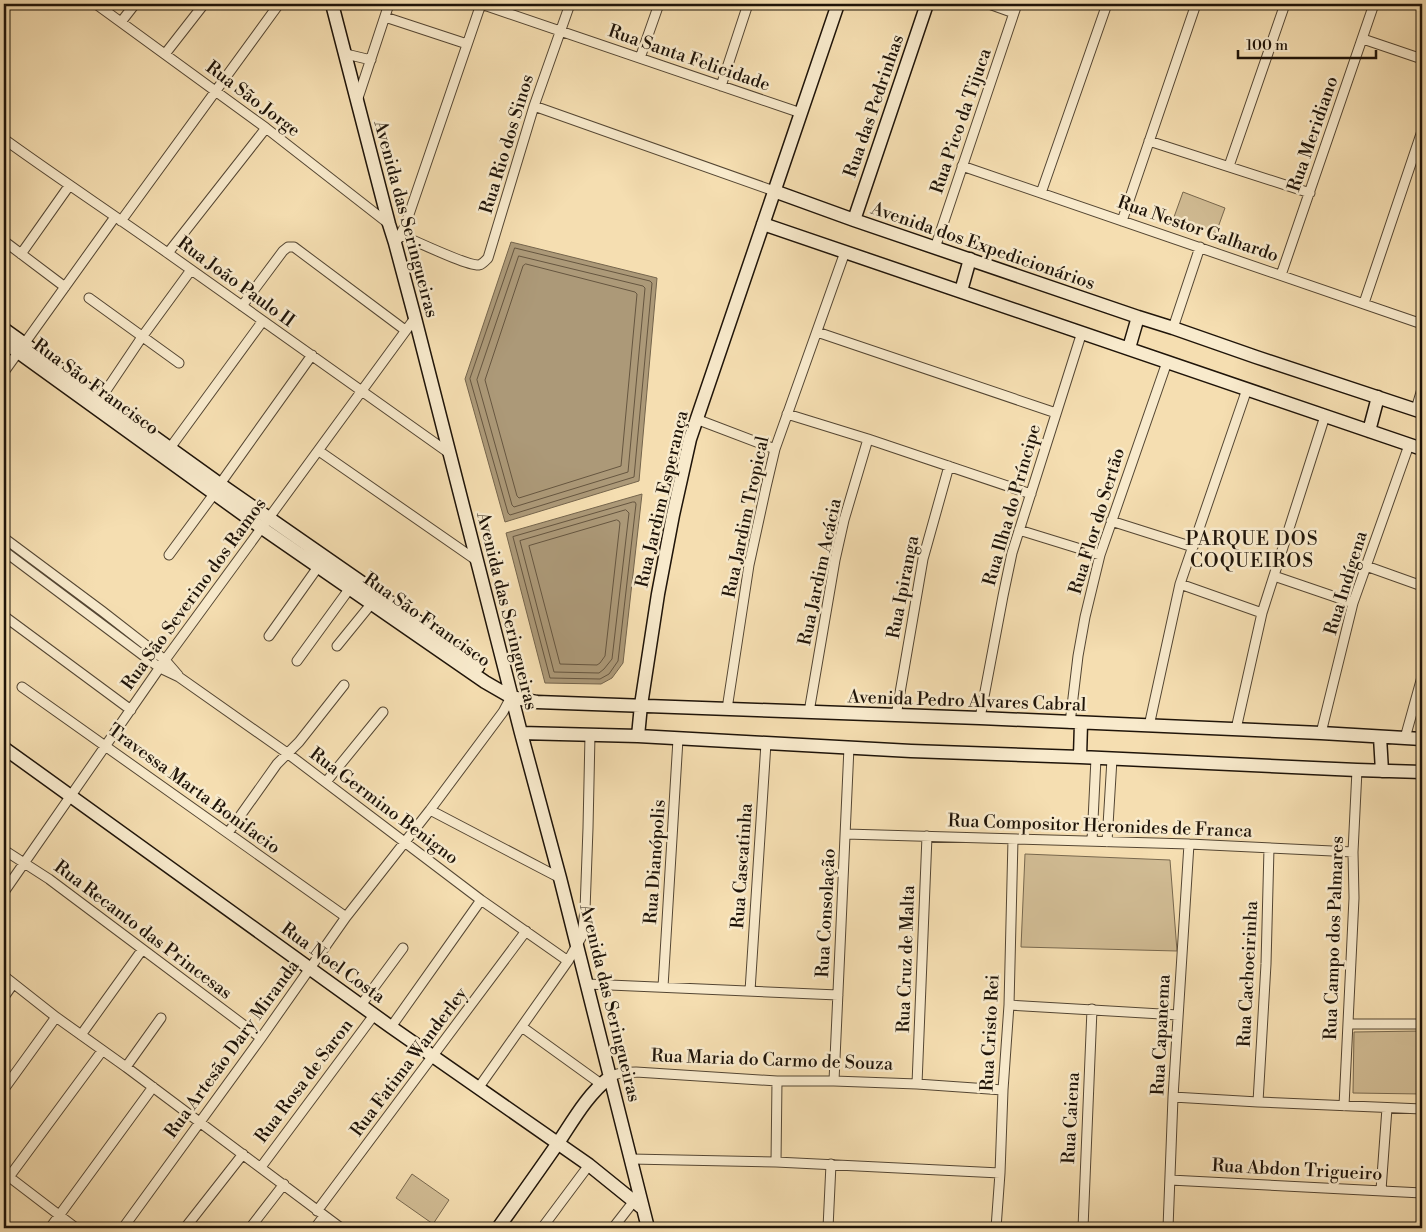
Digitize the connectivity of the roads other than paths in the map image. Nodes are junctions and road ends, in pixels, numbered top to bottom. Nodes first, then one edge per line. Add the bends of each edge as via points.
1 (96, 4) edge
2 (135, 4) edge
3 (204, 4) edge
4 (279, 4) edge
5 (332, 4) edge
6 (390, 4) edge
7 (481, 4) edge
8 (570, 4) edge
9 (659, 4) edge
10 (748, 4) edge
11 (838, 4) edge
12 (928, 4) edge
13 (989, 4) edge
14 (1107, 4) edge
15 (1196, 4) edge
16 (1285, 4) edge
17 (1374, 4) edge
18 (1016, 8) edge
19 (385, 17) junction
20 (121, 22) junction
21 (560, 31) junction
22 (1363, 39) junction
23 (467, 44) junction
24 (165, 54) junction
25 (346, 54) junction
26 (640, 58) junction
27 (1422, 59) edge
28 (371, 60) junction
29 (721, 86) junction
30 (215, 91) junction
31 (357, 102) junction
32 (534, 106) junction
33 (801, 113) junction
34 (266, 128) junction
35 (1422, 131) edge
36 (4, 140) edge
37 (1149, 140) junction
38 (962, 166) junction
39 (1230, 166) junction
40 (69, 186) junction
41 (774, 191) junction
42 (1042, 193) junction
43 (1310, 193) junction
44 (118, 219) junction
45 (854, 220) junction
46 (1122, 221) junction
47 (389, 224) junction
48 (763, 224) junction
49 (398, 239) junction
50 (4, 241) edge
51 (1200, 247) junction
52 (936, 248) junction
53 (844, 252) junction
54 (168, 253) junction
55 (21, 254) junction
56 (970, 259) junction
57 (191, 270) junction
58 (1281, 275) junction
59 (66, 287) junction
60 (961, 291) junction
61 (89, 298) dead end
62 (1364, 304) junction
63 (242, 306) junction
64 (1138, 317) junction
65 (415, 318) junction
66 (262, 322) junction
67 (1422, 324) edge
68 (1173, 328) junction
69 (4, 329) edge
70 (405, 330) junction
71 (817, 332) junction
72 (1082, 332) junction
73 (142, 337) junction
74 (4, 342) edge
75 (21, 348) junction
76 (1129, 348) junction
77 (312, 355) junction
78 (1167, 362) junction
79 (179, 363) dead end
80 (4, 372) edge
81 (1247, 389) junction
82 (1422, 389) edge
83 (361, 392) junction
84 (1378, 397) junction
85 (101, 398) junction
86 (1419, 411) edge
87 (1056, 412) junction
88 (787, 414) junction
89 (1326, 416) junction
90 (696, 419) junction
91 (1369, 431) junction
92 (868, 439) junction
93 (1409, 445) junction
94 (170, 448) junction
95 (775, 448) junction
96 (1422, 449) edge
97 (319, 452) junction
98 (449, 453) junction
99 (948, 466) junction
100 (217, 489) junction
101 (1031, 494) junction
102 (1111, 521) junction
103 (266, 523) junction
104 (1019, 530) junction
105 (4, 538) edge
106 (1194, 547) junction
107 (4, 551) edge
108 (1100, 555) junction
109 (169, 556) dead end
110 (476, 560) junction
111 (1366, 566) junction
112 (318, 567) junction
113 (1274, 576) junction
114 (1180, 584) junction
115 (1422, 586) edge
116 (350, 588) junction
117 (372, 603) junction
118 (1353, 603) junction
119 (1262, 613) junction
120 (4, 616) edge
121 (269, 636) dead end
122 (337, 646) dead end
123 (297, 660) dead end
124 (163, 664) junction
125 (1422, 677) edge
126 (344, 685) dead end
127 (22, 687) dead end
128 (511, 697) junction
129 (641, 705) junction
130 (727, 709) junction
131 (131, 710) junction
132 (383, 712) dead end
133 (809, 712) junction
134 (896, 716) junction
135 (980, 718) junction
136 (1075, 723) junction
137 (1149, 726) junction
138 (1236, 729) junction
139 (521, 733) junction
140 (1321, 733) junction
141 (590, 735) junction
142 (638, 736) junction
143 (1380, 736) junction
144 (1406, 738) junction
145 (678, 739) junction
146 (1422, 739) edge
147 (766, 743) junction
148 (106, 745) junction
149 (849, 747) junction
150 (4, 748) edge
151 (288, 753) junction
152 (1080, 757) junction
153 (1096, 758) junction
154 (1112, 758) junction
155 (1357, 770) junction
156 (1382, 771) junction
157 (1422, 772) edge
158 (326, 782) junction
159 (71, 797) junction
160 (430, 810) junction
161 (228, 833) junction
162 (846, 834) junction
163 (927, 836) junction
164 (1013, 839) junction
165 (1092, 841) junction
166 (405, 842) junction
167 (1107, 842) junction
168 (1189, 844) junction
169 (1269, 848) junction
170 (4, 850) edge
171 (1353, 852) junction
172 (25, 863) junction
173 (560, 878) junction
174 (4, 892) edge
175 (481, 900) junction
176 (346, 917) junction
177 (526, 931) junction
178 (577, 946) junction
179 (403, 948) dead end
180 (142, 950) junction
181 (568, 961) junction
182 (310, 968) junction
183 (4, 976) edge
184 (13, 984) junction
185 (587, 984) junction
186 (663, 987) junction
187 (750, 991) junction
188 (838, 995) junction
189 (4, 997) edge
190 (361, 1005) junction
191 (1009, 1005) junction
192 (1092, 1010) junction
193 (374, 1015) junction
194 (1178, 1015) junction
195 (56, 1017) junction
196 (161, 1018) dead end
197 (1348, 1024) junction
198 (1422, 1024) edge
199 (391, 1027) junction
200 (522, 1027) junction
201 (81, 1035) junction
202 (261, 1038) junction
203 (102, 1051) junction
204 (434, 1056) junction
205 (126, 1067) junction
206 (605, 1080) junction
207 (777, 1081) junction
208 (834, 1081) junction
209 (917, 1084) junction
210 (153, 1087) junction
211 (479, 1087) junction
212 (4, 1089) edge
213 (1003, 1090) junction
214 (1173, 1097) junction
215 (1258, 1102) junction
216 (1344, 1106) junction
217 (1387, 1108) junction
218 (1422, 1109) edge
219 (199, 1122) junction
220 (558, 1143) junction
221 (243, 1154) junction
222 (631, 1159) junction
223 (776, 1162) junction
224 (832, 1164) junction
225 (589, 1165) junction
226 (261, 1167) junction
227 (1000, 1173) junction
228 (6, 1175) edge
229 (1170, 1180) junction
230 (284, 1184) junction
231 (1382, 1190) junction
232 (1422, 1193) edge
233 (638, 1204) junction
234 (321, 1213) junction
235 (59, 1215) junction
236 (50, 1228) edge
237 (76, 1228) edge
238 (123, 1228) edge
239 (185, 1228) edge
240 (250, 1228) edge
241 (314, 1228) edge
242 (341, 1228) edge
243 (498, 1228) edge
244 (542, 1228) edge
245 (613, 1228) edge
246 (648, 1228) edge
247 (828, 1228) edge
248 (996, 1228) edge
249 (1082, 1228) edge
250 (1168, 1228) edge

1 - 20 street, Rua São Jorge
2 - 20 street
3 - 24 street
4 - 30 street
5 - 25 street, Avenida das Seringueiras
6 - 19 street
7 - 21 street, Rua Santa Felicidade
7 - 23 street
8 - 21 street, Rua Rio dos Sinos
9 - 26 street
10 - 29 street
11 - 33 street, Rua Jardim Esperança
12 - 45 street, Rua das Pedrinhas
13 - 18 street
14 - 42 street
15 - 37 street
16 - 39 street
17 - 22 street, Rua Meridiano
18 - 38 street, Rua Pico da Tijuca
19 - 23 street
19 - 28 street
20 - 24 street, Rua São Jorge
21 - 26 street, Rua Santa Felicidade
21 - 32 street, Rua Rio dos Sinos
22 - 27 street
22 - 43 street, Rua Meridiano
23 - 49 street
24 - 30 street, Rua São Jorge
25 - 28 street
25 - 31 street, Avenida das Seringueiras
26 - 29 street, Rua Santa Felicidade
28 - 31 street
29 - 33 street, Rua Santa Felicidade
30 - 34 street, Rua São Jorge
30 - 44 street
31 - 47 street, Avenida das Seringueiras
32 - 41 street, Avenida dos Expedicionários
32 - 49 street, Rua Rio dos Sinos via 488,258 477,265
33 - 41 street, Rua Jardim Esperança
34 - 47 street, Rua São Jorge
34 - 54 street
35 - 62 street
36 - 40 street, Rua João Paulo II
37 - 39 street
37 - 46 street
38 - 42 street, Rua Nestor Galhardo
38 - 52 street, Rua Pico da Tijuca
39 - 43 street
40 - 44 street, Rua João Paulo II
40 - 55 street
41 - 45 street, Avenida dos Expedicionários
41 - 48 street, Rua Jardim Esperança
42 - 46 street, Rua Nestor Galhardo
43 - 58 street, Rua Meridiano
44 - 54 street, Rua João Paulo II
44 - 59 street
45 - 52 street, Avenida dos Expedicionários
46 - 51 street, Rua Nestor Galhardo
47 - 49 street, Avenida das Seringueiras
48 - 53 street
48 - 90 street, Rua Jardim Esperança
49 - 65 street, Avenida das Seringueiras
50 - 55 street
51 - 58 street, Rua Nestor Galhardo
51 - 68 street
52 - 56 street, Avenida dos Expedicionários
53 - 60 street
53 - 71 street, Rua Jardim Tropical
54 - 57 street, Rua João Paulo II
55 - 59 street
56 - 60 street
56 - 64 street, Avenida dos Expedicionários
57 - 63 street, Rua João Paulo II
57 - 73 street
58 - 62 street, Rua Nestor Galhardo
59 - 75 street
60 - 72 street
61 - 73 street
62 - 67 street, Rua Nestor Galhardo
63 - 66 street, Rua João Paulo II
63 - 70 street via 283,251 294,247
64 - 68 street, Avenida dos Expedicionários
64 - 76 street
65 - 70 street, Rua São Severino dos Ramos
65 - 98 street, Avenida das Seringueiras
66 - 77 street, Rua João Paulo II
66 - 94 street, Rua São Francisco
68 - 84 street, Avenida dos Expedicionários
69 - 75 street, Rua São Francisco
70 - 83 street, Rua São Severino dos Ramos
71 - 87 street
71 - 88 street, Rua Jardim Tropical
72 - 76 street
72 - 87 street, Rua Ilha do Príncipe
73 - 79 street
73 - 85 street
74 - 75 street, Rua São Francisco
75 - 80 street
75 - 85 street, Rua São Francisco
75 - 100 street, Rua São Francisco
76 - 78 street
77 - 83 street, Rua João Paulo II
77 - 100 street
78 - 81 street
78 - 102 street, Rua Flor do Sertão
81 - 89 street
81 - 106 street
82 - 86 street
83 - 97 street, Rua São Severino dos Ramos
83 - 98 street, Rua João Paulo II
84 - 86 street, Avenida dos Expedicionários
84 - 91 street
85 - 94 street, Rua São Francisco
87 - 101 street, Rua Ilha do Príncipe
88 - 92 street
88 - 95 street, Rua Jardim Tropical
89 - 91 street
89 - 113 street
90 - 95 street
90 - 129 street, Rua Jardim Esperança via 673,515
91 - 93 street
92 - 99 street
92 - 133 street, Rua Jardim Acácia via 844,520
93 - 96 street
93 - 111 street, Rua Indígena
94 - 100 street, Rua São Francisco
95 - 130 street, Rua Jardim Tropical via 749,565
97 - 103 street, Rua São Severino dos Ramos
97 - 110 street
98 - 110 street, Avenida das Seringueiras
99 - 101 street
99 - 134 street, Rua Ipiranga via 923,559
100 - 103 street, Rua São Francisco
100 - 109 street
101 - 104 street, Rua Ilha do Príncipe
102 - 106 street
102 - 108 street, Rua Flor do Sertão
103 - 112 street, Rua São Francisco
103 - 124 street, Rua São Severino dos Ramos
103 - 128 street, Rua São Francisco via 430,630 490,676
104 - 108 street
104 - 135 street, Rua Ilha do Príncipe
105 - 124 street, Rua Germino Benigno via 102,611
106 - 114 street
107 - 124 street, Rua Germino Benigno
108 - 136 street, Rua Flor do Sertão via 1078,656
110 - 128 street, Avenida das Seringueiras
111 - 115 street
111 - 118 street, Rua Indígena
112 - 116 street, Rua São Francisco
112 - 121 street
113 - 118 street
113 - 119 street
114 - 119 street
114 - 137 street
116 - 117 street, Rua São Francisco
116 - 123 street
117 - 122 street
117 - 128 street, Rua São Francisco
118 - 140 street, Rua Indígena
119 - 138 street
120 - 131 street
124 - 131 street, Rua São Severino dos Ramos
124 - 151 street, Rua Germino Benigno
125 - 144 street
126 - 151 street
127 - 148 street, Travessa Marta Bonifacio
128 - 129 street, Avenida Pedro Alvares Cabral via 537,702
128 - 139 street, Avenida das Seringueiras
128 - 160 street, Rua Artesão Dary Miranda
129 - 130 street, Avenida Pedro Alvares Cabral
129 - 142 street, Rua Jardim Esperança
130 - 133 street, Avenida Pedro Alvares Cabral
131 - 148 street, Rua São Severino dos Ramos
132 - 158 street
133 - 134 street, Avenida Pedro Alvares Cabral
134 - 135 street, Avenida Pedro Alvares Cabral
135 - 136 street, Avenida Pedro Alvares Cabral
136 - 137 street, Avenida Pedro Alvares Cabral
136 - 152 street
137 - 138 street, Avenida Pedro Alvares Cabral
138 - 140 street, Avenida Pedro Alvares Cabral
139 - 141 street
139 - 173 street, Avenida das Seringueiras
140 - 143 street, Avenida Pedro Alvares Cabral
141 - 142 street
141 - 178 street via 585,910 582,936
142 - 145 street
143 - 144 street, Avenida Pedro Alvares Cabral
143 - 156 street
144 - 146 street, Avenida Pedro Alvares Cabral
145 - 147 street
145 - 186 street, Rua Dianópolis
147 - 149 street
147 - 187 street, Rua Cascatinha
148 - 159 street, Rua São Severino dos Ramos
148 - 161 street, Travessa Marta Bonifacio
149 - 152 street
149 - 162 street, Rua Consolação
150 - 159 street, Rua Noel Costa
151 - 158 street, Rua Germino Benigno
151 - 161 street
152 - 153 street
153 - 154 street
153 - 165 street
154 - 155 street
154 - 167 street
155 - 156 street
155 - 171 street, Rua Campo dos Palmares
156 - 157 street
158 - 166 street, Rua Germino Benigno
159 - 172 street, Rua São Severino dos Ramos
159 - 182 street, Rua Noel Costa
160 - 166 street, Rua Artesão Dary Miranda
160 - 173 street
161 - 176 street, Travessa Marta Bonifacio
162 - 163 street, Rua Compositor Heronides de Franca
162 - 188 street, Rua Consolação
163 - 164 street, Rua Compositor Heronides de Franca
163 - 209 street, Rua Cruz de Malta
164 - 165 street, Rua Compositor Heronides de Franca
164 - 191 street, Rua Cristo Rei
165 - 167 street, Rua Compositor Heronides de Franca
166 - 175 street, Rua Germino Benigno
166 - 176 street, Rua Artesão Dary Miranda
167 - 168 street, Rua Compositor Heronides de Franca
168 - 169 street, Rua Compositor Heronides de Franca
168 - 194 street, Rua Capanema
169 - 171 street, Rua Compositor Heronides de Franca
169 - 215 street, Rua Cachoeirinha
170 - 172 street, Rua Recanto das Princesas
171 - 197 street, Rua Campo dos Palmares
172 - 174 street, Rua São Severino dos Ramos
172 - 180 street, Rua Recanto das Princesas
173 - 178 street, Avenida das Seringueiras
175 - 177 street, Rua Germino Benigno
175 - 199 street
176 - 182 street, Rua Artesão Dary Miranda
177 - 181 street, Rua Germino Benigno
177 - 204 street, Rua Fatima Wanderley
178 - 181 street
178 - 185 street, Avenida das Seringueiras
179 - 190 street
180 - 201 street
180 - 202 street, Rua Recanto das Princesas
181 - 200 street
182 - 190 street, Rua Noel Costa
182 - 202 street, Rua Artesão Dary Miranda
183 - 184 street
184 - 189 street
184 - 195 street
185 - 186 street
185 - 206 street, Avenida das Seringueiras
186 - 187 street
187 - 188 street
188 - 208 street, Rua Consolação
190 - 193 street, Rua Noel Costa
191 - 192 street
191 - 213 street, Rua Cristo Rei
192 - 194 street
192 - 249 street, Rua Caiena
193 - 199 street, Rua Noel Costa
193 - 226 street, Rua Rosa de Saron
194 - 214 street, Rua Capanema
195 - 201 street
195 - 212 street
196 - 205 street
197 - 198 street
197 - 216 street, Rua Campo dos Palmares
199 - 204 street, Rua Noel Costa
200 - 206 street
200 - 211 street
201 - 203 street
202 - 219 street, Rua Artesão Dary Miranda
203 - 205 street
203 - 228 street
204 - 211 street, Rua Noel Costa
204 - 234 street, Rua Fatima Wanderley
205 - 210 street
206 - 207 street, Rua Maria do Carmo de Souza via 616,1074 636,1072
206 - 220 street via 584,1102
206 - 222 street, Avenida das Seringueiras
207 - 208 street, Rua Maria do Carmo de Souza
207 - 223 street
208 - 209 street, Rua Maria do Carmo de Souza
209 - 213 street, Rua Maria do Carmo de Souza
210 - 219 street
210 - 235 street
211 - 220 street, Rua Noel Costa
213 - 227 street, Rua Cristo Rei
214 - 215 street
214 - 229 street, Rua Capanema
215 - 216 street
216 - 217 street
217 - 218 street
217 - 231 street
219 - 221 street
219 - 238 street, Rua Artesão Dary Miranda
220 - 225 street, Rua Noel Costa
220 - 243 street
221 - 226 street
221 - 239 street
222 - 223 street
222 - 233 street, Avenida das Seringueiras
223 - 224 street
224 - 227 street
224 - 247 street
225 - 233 street, Rua Noel Costa
225 - 244 street
226 - 230 street
227 - 248 street, Rua Cristo Rei
228 - 235 street
229 - 231 street, Rua Abdon Trigueiro
229 - 250 street, Rua Capanema
230 - 234 street
230 - 240 street
231 - 232 street, Rua Abdon Trigueiro
233 - 245 street
233 - 246 street, Avenida das Seringueiras
234 - 241 street, Rua Fatima Wanderley
234 - 242 street
235 - 236 street
235 - 237 street

